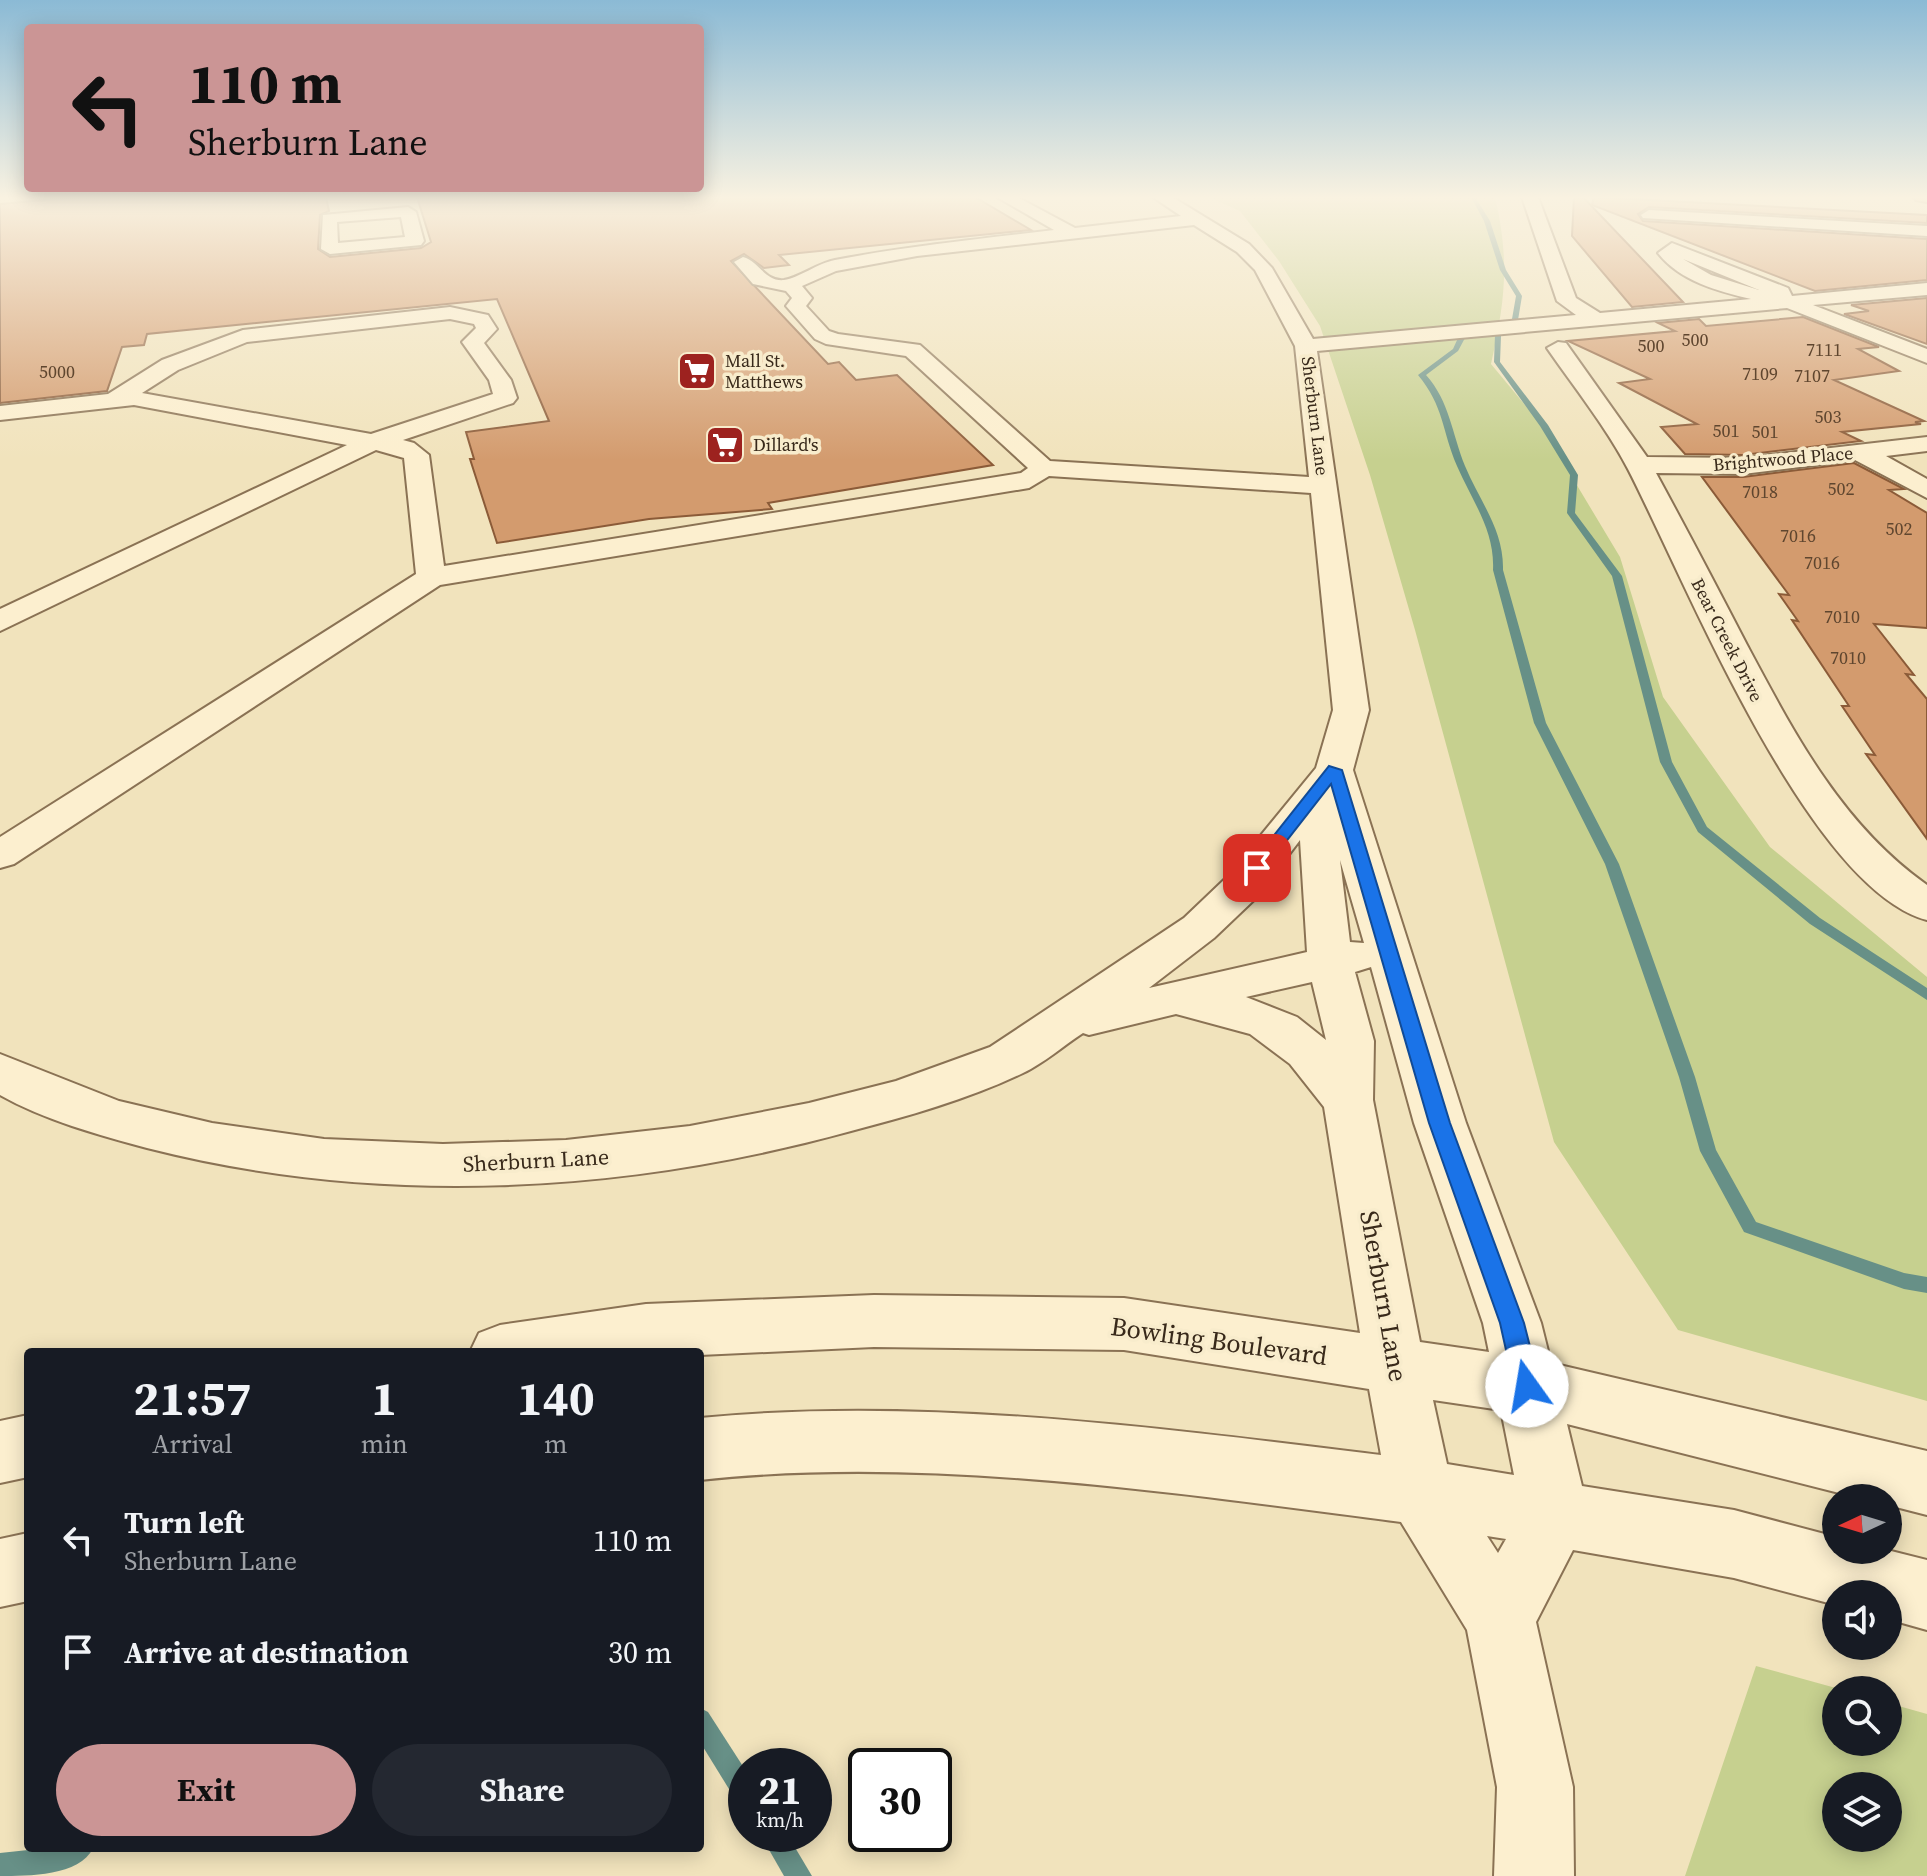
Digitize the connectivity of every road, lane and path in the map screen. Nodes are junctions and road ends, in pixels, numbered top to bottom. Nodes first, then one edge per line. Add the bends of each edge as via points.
1 (781, 285) edge
2 (1272, 285) edge
3 (1561, 285) edge
4 (1725, 285) edge
5 (1760, 285) edge
6 (1782, 285) edge
7 (1764, 286) junction
8 (792, 287) joint
9 (1734, 288) junction
10 (1927, 289) edge
11 (1785, 301) junction
12 (1594, 318) junction
13 (1306, 346) junction
14 (1558, 348) dead end
15 (1927, 357) edge
16 (116, 399) junction
17 (0, 413) edge
18 (373, 442) junction
19 (1927, 444) edge
20 (1859, 452) junction
21 (1639, 465) junction
22 (1043, 468) junction
23 (1323, 486) junction
24 (1927, 490) edge
25 (431, 577) junction
26 (0, 621) edge
27 (1327, 778) junction
28 (0, 855) edge
29 (1927, 906) edge
30 (1387, 949) junction
31 (1330, 962) junction
32 (1173, 998) junction
33 (1063, 1024) junction
34 (0, 1072) edge
35 (1348, 1100) junction
36 (528, 1348) edge
37 (1395, 1366) junction
38 (1527, 1386) junction
39 (24, 1447) edge
40 (704, 1449) edge
41 (0, 1452) edge
42 (1927, 1483) edge
43 (1421, 1493) junction
44 (1556, 1515) junction
45 (24, 1568) edge
46 (0, 1573) edge
47 (1927, 1595) edge
48 (1500, 1619) junction
49 (1534, 1876) edge

1 - 8 street
2 - 13 street
3 - 12 street via 1567,301
4 - 9 street
5 - 7 street
6 - 7 street
7 - 9 street
7 - 11 street via 1781,292
8 - 22 street via 802,298 796,306 822,335 912,350
9 - 11 street
10 - 11 street, Sherburn Lane
11 - 12 street, Sherburn Lane
11 - 15 street
12 - 13 street, Sherburn Lane
13 - 23 street, Sherburn Lane
14 - 21 street, Bear Creek Drive
16 - 17 street
16 - 18 street
16 - 18 street via 170,365 261,332 436,313 481,319 487,329 473,342 498,374 505,398
18 - 25 street via 416,455
18 - 26 street
19 - 20 street, Brightwood Place
20 - 21 street, Brightwood Place via 1743,466
20 - 24 street
21 - 29 street, Bear Creek Drive via 1784,748 1840,829 1886,876
22 - 23 street
22 - 25 street via 1029,480
23 - 27 street, Sherburn Lane via 1351,710
25 - 28 street
27 - 30 street
27 - 31 street, Sherburn Lane via 1320,866
27 - 33 street, Sherburn Lane via 1241,888 1199,928
30 - 31 street, Sherburn Lane
30 - 38 street via 1440,1123 1512,1323
31 - 32 street, Sherburn Lane
31 - 35 street, Sherburn Lane via 1350,1041
32 - 33 street, Sherburn Lane
32 - 35 street, Sherburn Lane via 1249,1013 1281,1028
33 - 34 street, Sherburn Lane via 1007,1060 890,1101 690,1147 566,1161 443,1165 324,1160 212,1144 112,1119
35 - 37 street, Sherburn Lane
36 - 37 street, Bowling Boulevard via 646,1331 874,1321 1124,1324
37 - 38 street, Bowling Boulevard
37 - 43 street, Sherburn Lane
38 - 42 street, Bowling Boulevard
38 - 44 street
39 - 41 street
40 - 43 street via 776,1441 1007,1447
43 - 44 street
43 - 48 street
44 - 47 street via 1734,1544
44 - 48 street
45 - 46 street
48 - 49 street via 1535,1787

